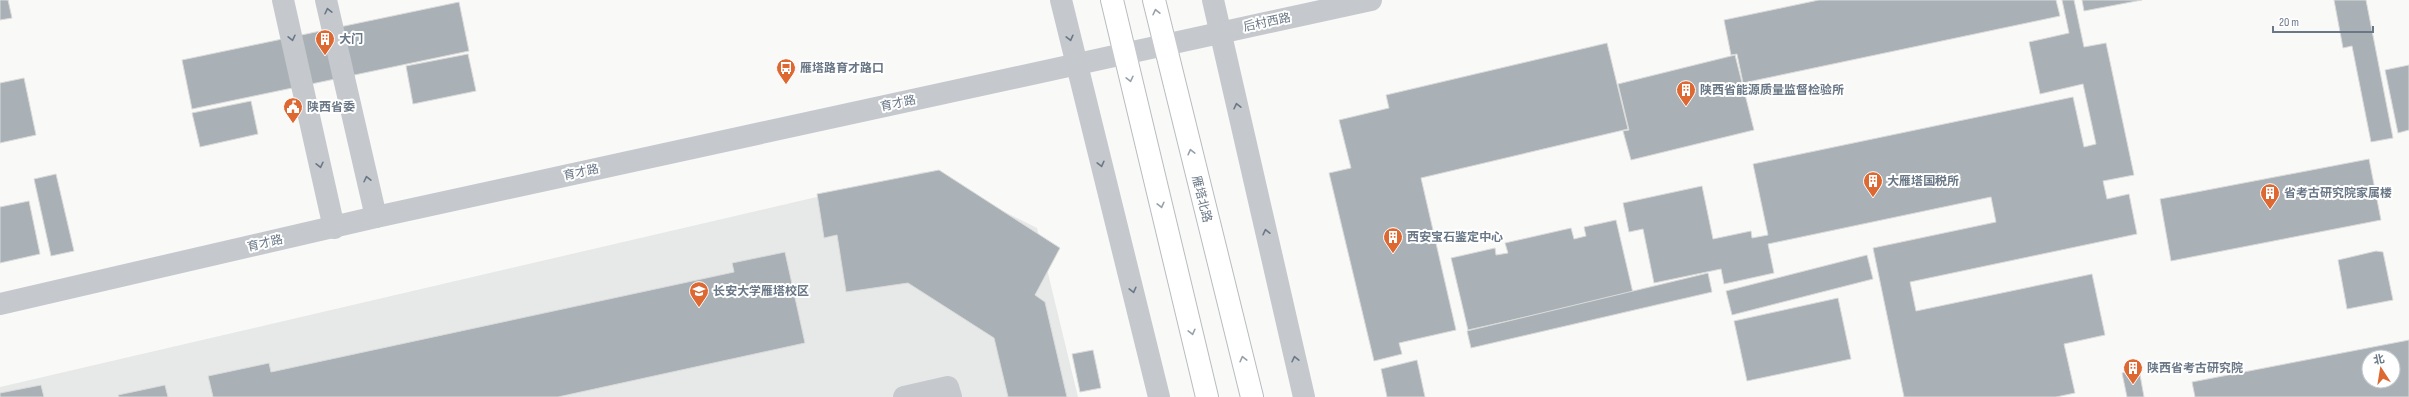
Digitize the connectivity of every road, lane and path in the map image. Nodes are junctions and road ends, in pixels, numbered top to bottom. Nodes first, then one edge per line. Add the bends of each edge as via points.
1 (283, 0) edge
2 (326, 0) edge
3 (1061, 0) edge
4 (1112, 0) edge
5 (1154, 0) edge
6 (1213, 0) edge
7 (1371, 0) edge
8 (1220, 32) junction
9 (1164, 45) junction
10 (1124, 54) junction
11 (1076, 64) junction
12 (376, 217) junction
13 (334, 228) junction
14 (0, 304) edge
15 (904, 397) edge
16 (951, 397) edge
17 (1159, 397) edge
18 (1208, 397) edge
19 (1252, 397) edge
20 (1304, 397) edge

1 -> 13 street
12 -> 2 street
3 -> 11 street
4 - 10 main road
9 -> 5 main road, 雁塔北路
6 - 8 street
7 - 8 street, 后村西路
8 - 9 street, 后村西路
20 -> 8 street
9 - 10 street, 育才路
19 -> 9 main road, 雁塔北路
10 - 11 street, 育才路
10 -> 18 main road
11 - 12 street, 育才路
11 -> 17 street
12 - 13 street, 育才路
13 - 14 street, 育才路
15 - 16 street via 948,387

